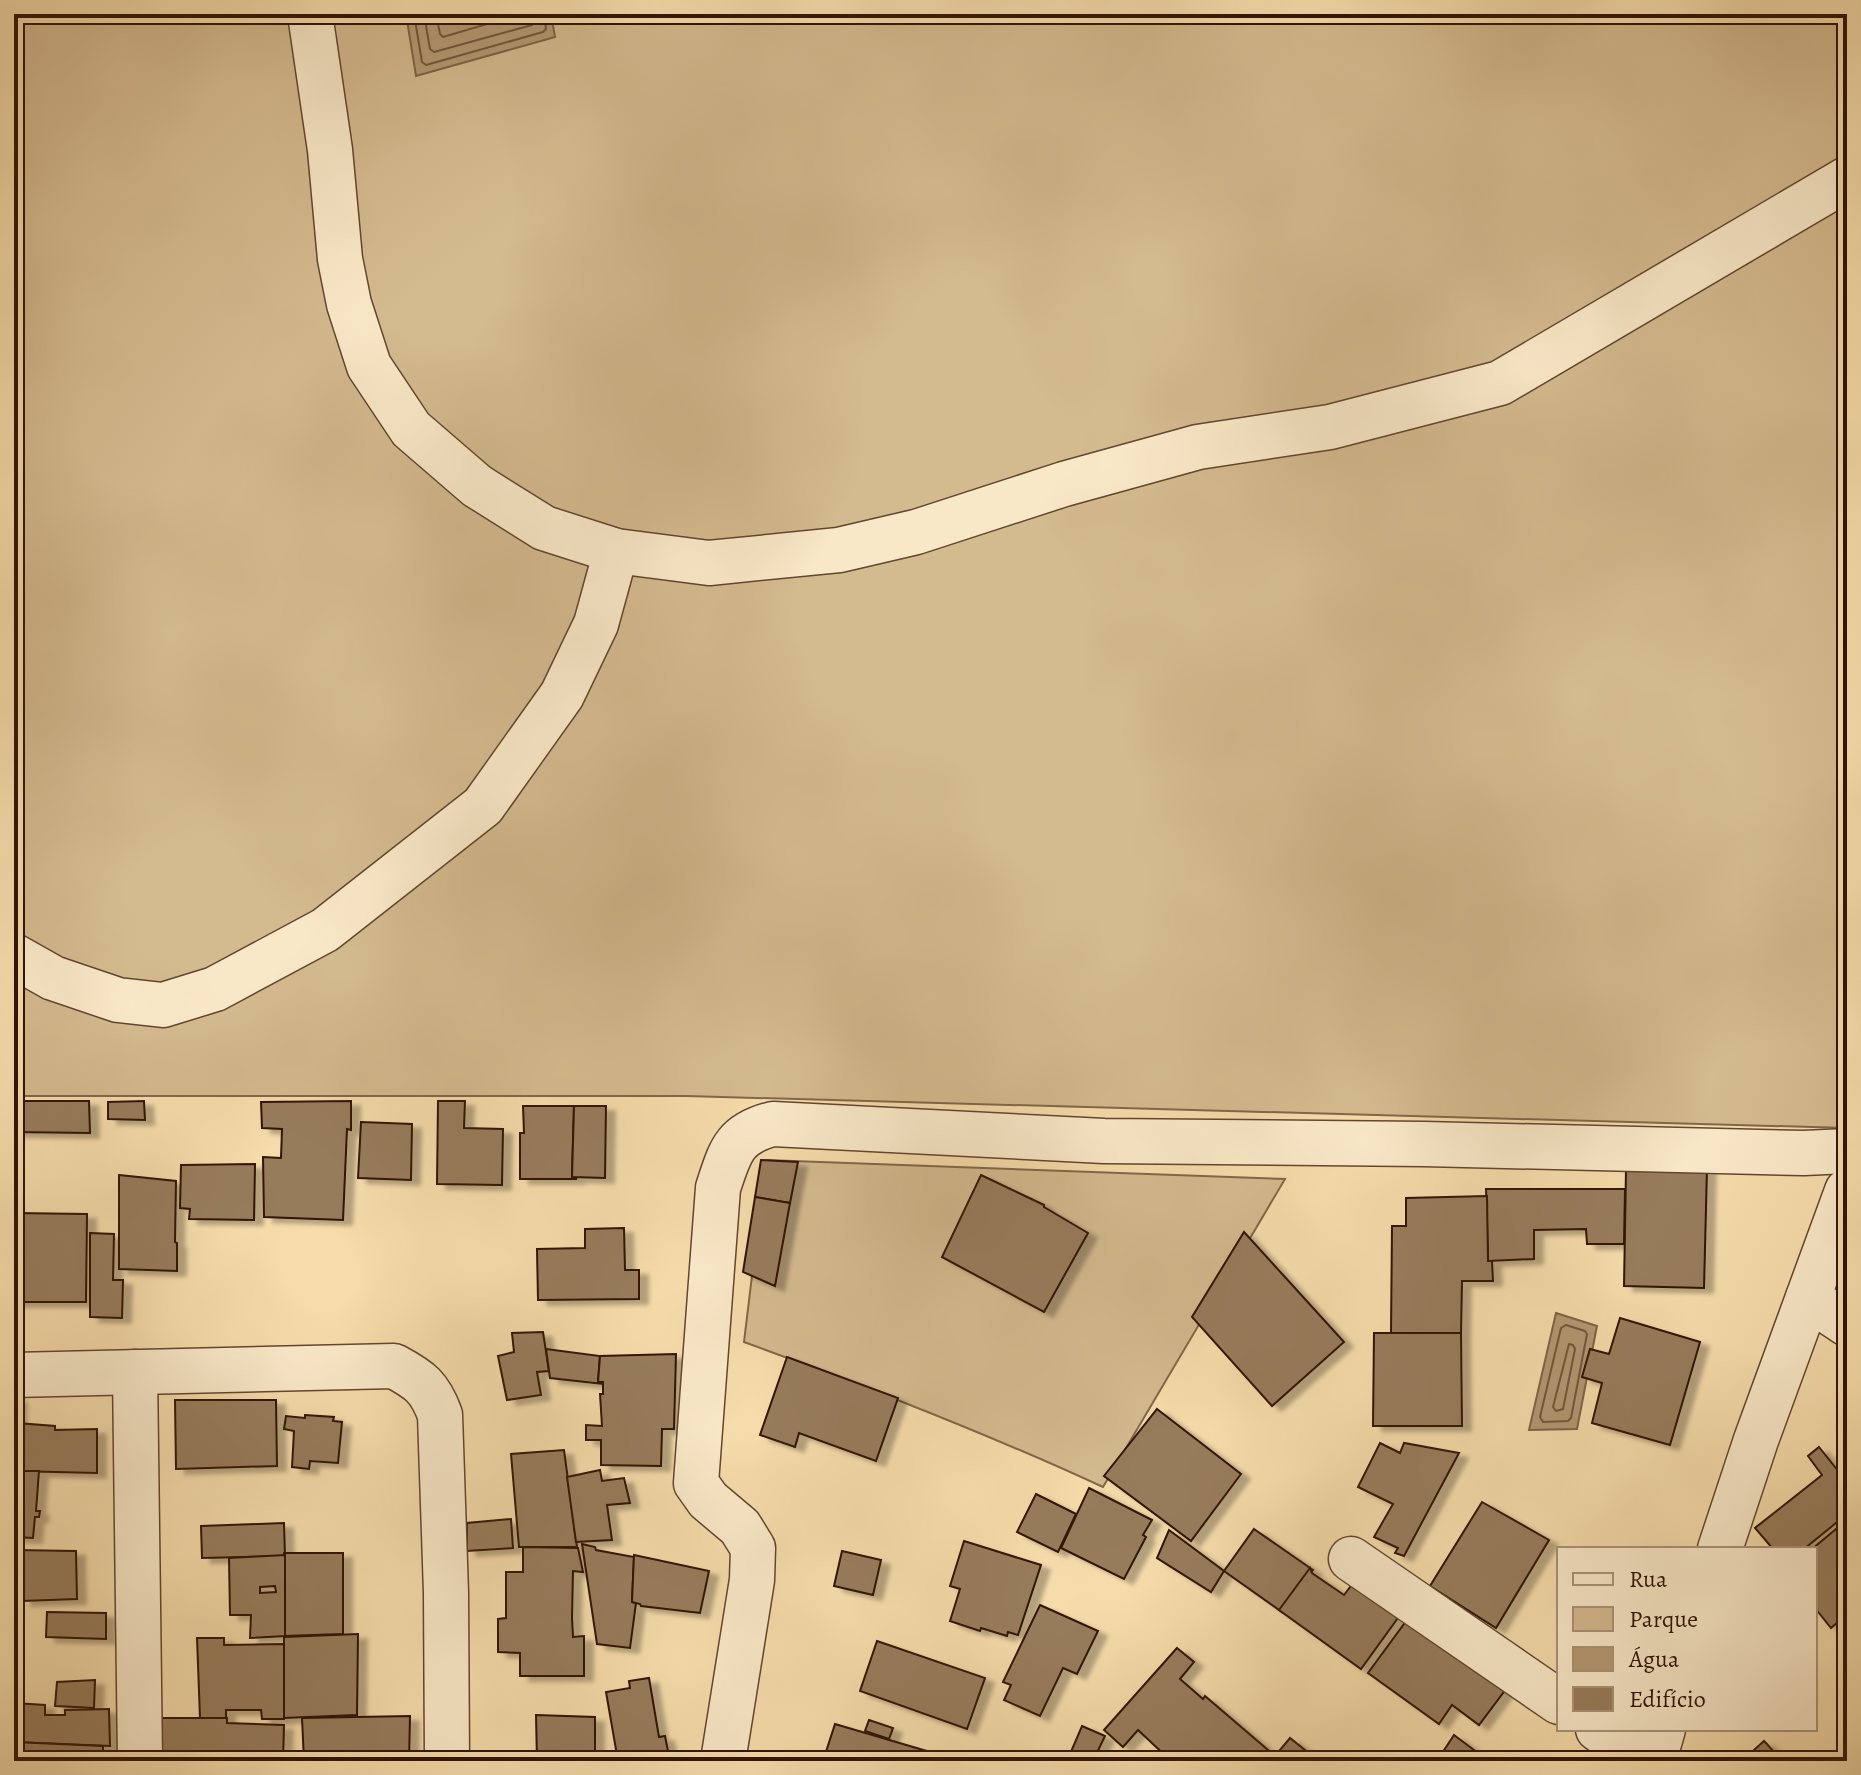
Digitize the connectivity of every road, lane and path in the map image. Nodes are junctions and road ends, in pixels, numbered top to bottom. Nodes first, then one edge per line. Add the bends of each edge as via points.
1 (310, 14) edge
2 (1847, 179) edge
3 (616, 551) junction
4 (14, 956) edge
5 (1847, 1151) edge
6 (1847, 1191) edge
7 (1808, 1298) junction
8 (1847, 1324) edge
9 (135, 1372) junction
10 (14, 1375) edge
11 (1721, 1547) edge
12 (1351, 1559) dead end
13 (1557, 1701) edge
14 (1601, 1731) edge
15 (1662, 1731) edge
16 (140, 1761) edge
17 (447, 1761) edge
18 (723, 1761) edge
19 (1644, 1761) edge
20 (1654, 1761) edge

1 - 3 street via 340,259 369,366 411,429 477,486 544,528
2 - 3 street via 1500,383 1330,427 1198,447 839,550 709,563
3 - 4 street via 596,624 562,695 483,806 325,930 215,989 163,1005 118,1000 53,978
5 - 18 street via 1104,1141 773,1124 750,1130 730,1153 718,1188 696,1483 740,1527 753,1548
6 - 7 street
7 - 8 street
7 - 11 street
9 - 10 street
9 - 16 street
9 - 17 street via 394,1366 432,1393 440,1415
12 - 13 street
14 - 19 street
15 - 20 street

